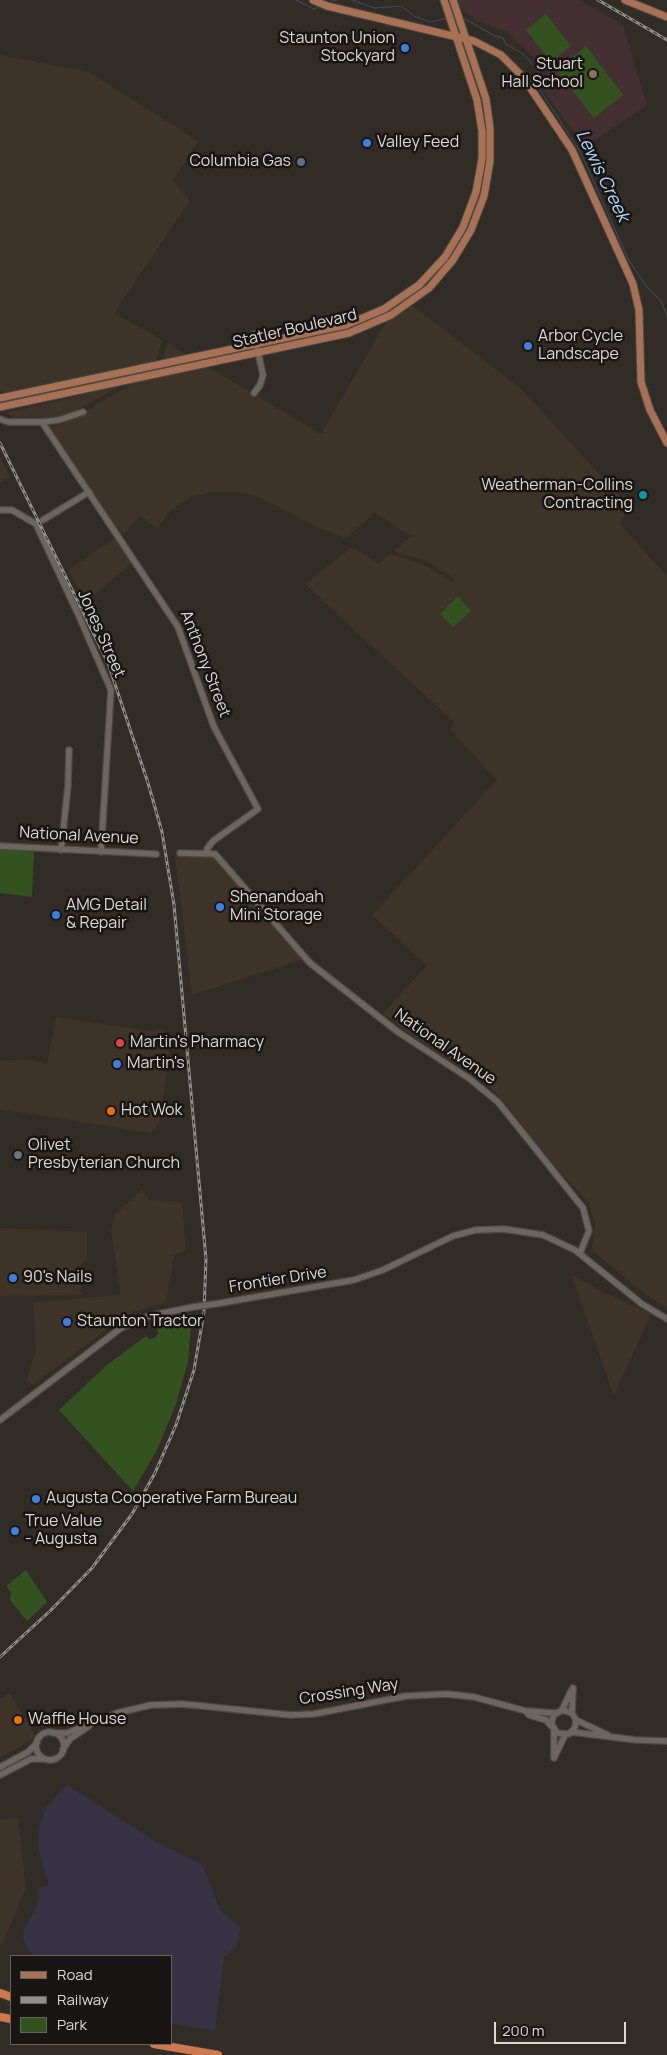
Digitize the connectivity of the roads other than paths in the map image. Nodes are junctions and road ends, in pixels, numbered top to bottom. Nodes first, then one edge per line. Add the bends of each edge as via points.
1 (444, 0) edge
2 (625, 0) edge
3 (318, 2) edge
4 (454, 3) edge
5 (450, 18) junction
6 (667, 18) edge
7 (442, 30) junction
8 (455, 34) junction
9 (466, 39) junction
10 (484, 45) junction
11 (472, 56) junction
12 (254, 334) dead end
13 (256, 344) junction
14 (258, 353) junction
15 (254, 393) dead end
16 (1, 398) edge
17 (3, 407) edge
18 (83, 412) dead end
19 (0, 419) edge
20 (42, 422) junction
21 (667, 443) edge
22 (88, 492) junction
23 (0, 510) edge
24 (44, 520) dead end
25 (69, 750) dead end
26 (0, 846) edge
27 (61, 850) junction
28 (101, 852) junction
29 (180, 853) dead end
30 (207, 853) junction
31 (156, 854) dead end
32 (580, 1253) junction
33 (667, 1319) edge
34 (0, 1420) edge
35 (526, 1711) junction
36 (559, 1711) junction
37 (572, 1713) junction
38 (576, 1720) junction
39 (89, 1726) junction
40 (553, 1729) junction
41 (53, 1732) junction
42 (572, 1732) junction
43 (565, 1735) junction
44 (608, 1735) junction
45 (667, 1740) edge
46 (37, 1743) junction
47 (64, 1749) junction
48 (47, 1759) junction
49 (7, 1763) junction
50 (0, 1767) edge
51 (0, 1771) edge
52 (0, 1776) edge
53 (160, 2045) edge
54 (218, 2055) edge

1 - 5 main road, Statler Boulevard
2 - 6 main road
3 - 7 main road
4 - 9 main road, Statler Boulevard
5 - 7 main road
5 - 8 main road, Statler Boulevard
7 - 8 main road
8 - 9 main road
8 - 13 main road, Statler Boulevard via 478,103 482,142 480,176 474,200 453,245 419,285 377,313 346,325
9 - 10 main road
9 - 11 main road, Statler Boulevard
10 - 11 main road via 477,48
10 - 21 main road via 524,77 574,154 637,295 641,382 652,415
11 - 14 main road, Statler Boulevard via 488,114 490,161 479,212 453,260 421,294 379,322 343,334
12 - 13 street
13 - 14 street
13 - 16 main road, Statler Boulevard
14 - 15 street via 264,375
14 - 17 main road, Statler Boulevard
18 - 20 street
19 - 20 street
20 - 22 street, Anthony Street
22 - 24 street
22 - 30 street, Anthony Street via 176,622 214,727 258,809 213,841
23 - 28 street, Jones Street via 12,510 36,524 112,695
25 - 27 street
26 - 27 street, National Avenue
27 - 28 street, National Avenue
28 - 31 street, National Avenue
29 - 30 street
30 - 32 street, National Avenue via 215,854 310,963 398,1032 481,1087 502,1106 583,1208 588,1231
32 - 33 street via 642,1304
32 - 34 street, Frontier Drive, bridge via 530,1232 476,1230 446,1238 383,1270 354,1280 149,1316 120,1328
35 - 36 street, Crossing Way
35 - 39 street, Crossing Way via 461,1695 418,1694 314,1714 290,1715 183,1704 142,1705
35 - 40 street, Crossing Way via 546,1720
36 - 37 street
36 - 37 street via 574,1688
36 - 40 street via 552,1719
37 - 38 street
38 - 42 street
38 - 44 street
39 - 41 street, Crossing Way via 67,1733
39 - 47 street, Crossing Way via 70,1739
40 - 43 street
40 - 43 street via 554,1758
41 - 46 street via 44,1734
41 - 47 street via 62,1740
42 - 43 street
42 - 44 street
44 - 45 street via 646,1741
46 - 48 street via 40,1755
46 - 49 street
47 - 48 street via 59,1757
48 - 52 street via 31,1759
49 - 50 street
49 - 51 street
53 - 54 highway

